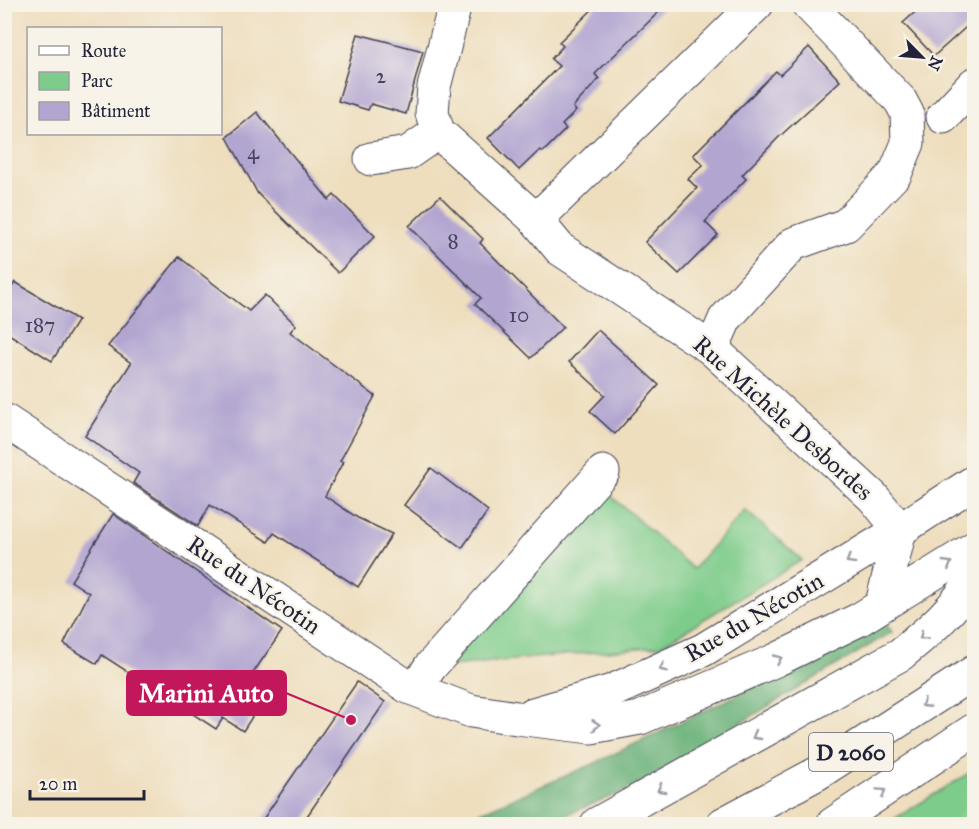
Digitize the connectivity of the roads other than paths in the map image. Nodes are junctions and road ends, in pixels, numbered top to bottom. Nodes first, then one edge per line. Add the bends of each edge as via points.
1 (455, 4) edge
2 (757, 4) edge
3 (808, 4) edge
4 (975, 84) edge
5 (943, 117) dead end
6 (438, 132) junction
7 (371, 159) dead end
8 (536, 220) junction
9 (712, 349) junction
10 (4, 420) edge
11 (603, 472) dead end
12 (975, 482) edge
13 (900, 530) junction
14 (975, 548) edge
15 (975, 576) edge
16 (882, 604) junction
17 (975, 672) edge
18 (416, 689) junction
19 (517, 718) junction
20 (975, 730) edge
21 (597, 825) edge
22 (723, 825) edge
23 (833, 825) edge

1 - 6 street via 434,87 432,113
2 - 8 street
3 - 9 street via 900,100 907,113 908,142 895,174 846,225 794,244 725,319
4 - 5 street
6 - 7 street via 408,153
6 - 8 street, Rue Michèle Desbordes
8 - 9 street, Rue Michèle Desbordes via 560,249
9 - 13 street, Rue Michèle Desbordes via 873,497
10 - 18 street, Rue du Nécotin
11 - 18 street via 430,667
12 - 13 street, Rue du Nécotin
13 - 16 street
13 -> 19 street, Rue du Nécotin via 703,650 612,691
16 -> 14 street, Rue du Nécotin
15 -> 21 street via 936,626 901,654
19 -> 16 street, Rue du Nécotin via 591,727 640,718 776,660
17 -> 22 street, D 2060 via 818,773
18 - 19 street, Rue du Nécotin via 471,711
23 -> 20 street, D 2060

